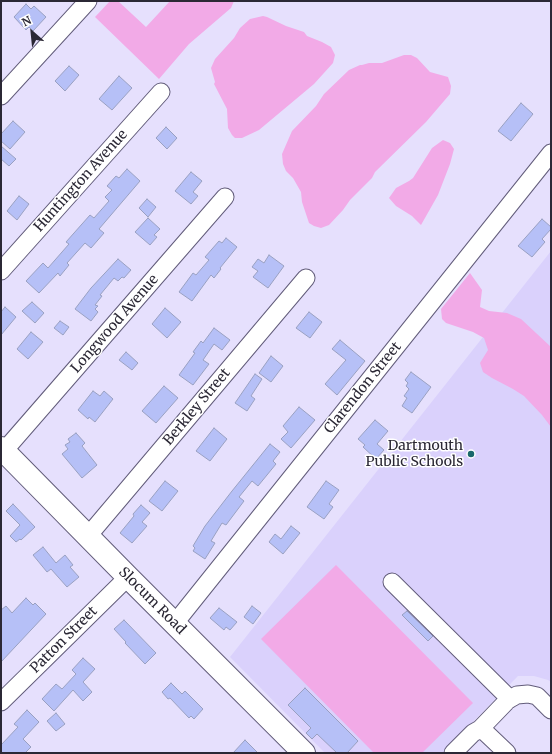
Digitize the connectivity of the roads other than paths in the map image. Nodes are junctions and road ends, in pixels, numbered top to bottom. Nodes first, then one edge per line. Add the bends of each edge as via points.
1 (88, 1) edge
2 (162, 92) dead end
3 (1, 96) edge
4 (551, 153) edge
5 (225, 197) dead end
6 (1, 271) edge
7 (306, 278) dead end
8 (3, 449) edge
9 (88, 536) junction
10 (128, 577) junction
11 (392, 582) dead end
12 (174, 623) junction
13 (510, 699) junction
14 (1, 702) edge
15 (551, 710) edge
16 (480, 729) junction
17 (304, 753) edge
18 (453, 753) edge
19 (507, 753) edge

1 - 3 street
2 - 6 street, Huntington Avenue
4 - 12 street, Clarendon Street
5 - 8 street, Longwood Avenue
7 - 9 street, Berkley Street
8 - 9 main road, Slocum Road
9 - 10 main road, Slocum Road
10 - 12 main road, Slocum Road
10 - 14 street, Patton Street
11 - 13 street
12 - 17 main road, Slocum Road
13 - 15 street via 517,695 537,696
13 - 16 street
16 - 18 street
16 - 19 street

